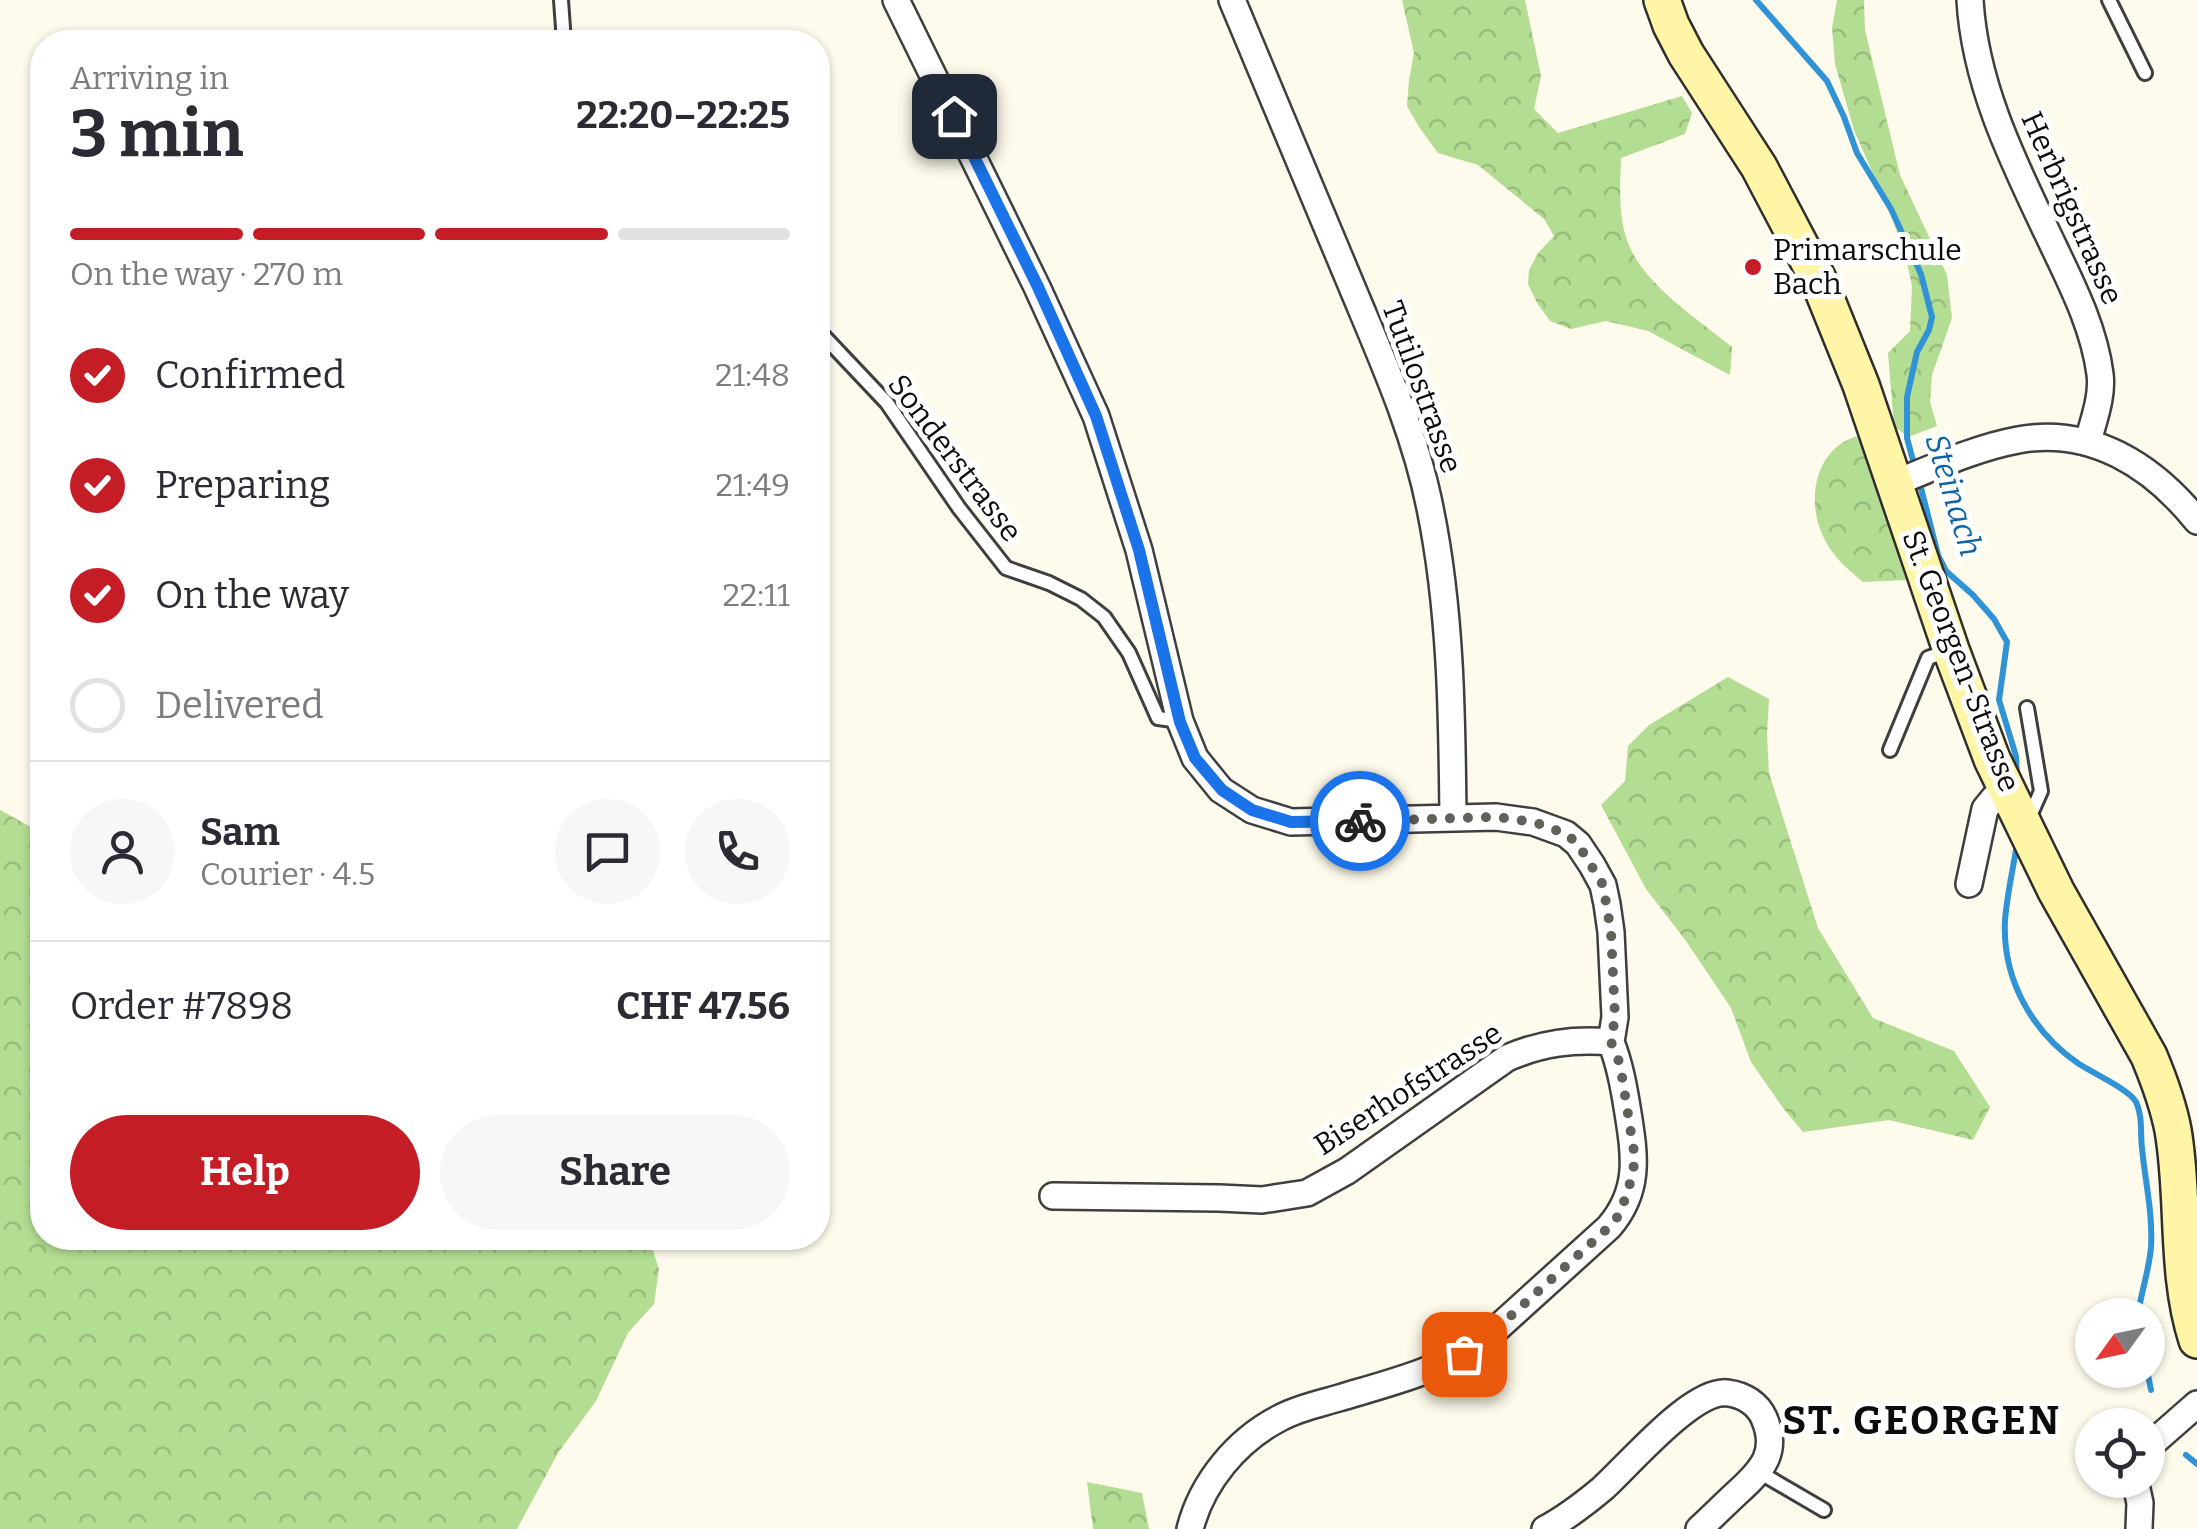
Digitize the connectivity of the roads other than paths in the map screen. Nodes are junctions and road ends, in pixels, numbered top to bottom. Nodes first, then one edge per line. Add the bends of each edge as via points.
1 (561, 0) edge
2 (896, 0) edge
3 (1232, 0) edge
4 (1662, 0) edge
5 (1970, 0) edge
6 (2109, 0) edge
7 (563, 30) edge
8 (2145, 73) dead end
9 (830, 343) edge
10 (2088, 442) junction
11 (1903, 480) junction
12 (2197, 520) edge
13 (1951, 650) junction
14 (2027, 708) dead end
15 (1180, 722) junction
16 (1890, 750) dead end
17 (2009, 792) junction
18 (1453, 818) junction
19 (2026, 825) junction
20 (1968, 884) dead end
21 (1611, 1042) junction
22 (1053, 1196) dead end
23 (2197, 1340) edge
24 (2197, 1404) edge
25 (2165, 1433) edge
26 (1760, 1472) junction
27 (2139, 1498) edge
28 (1824, 1510) dead end
29 (1190, 1529) edge
30 (1545, 1529) edge
31 (1699, 1529) edge
32 (2139, 1529) edge

1 - 7 lane
2 - 15 street via 1096,416 1139,550
3 - 18 street, Tutilostrasse via 1413,444 1444,600
4 - 11 street, St. Georgen-Strasse via 1686,54 1759,167 1819,281
5 - 10 street, Herbrigstrasse via 1996,116 2092,338 2100,378
6 - 8 lane
9 - 15 lane, Sonderstrasse via 888,403 1006,568 1049,583 1104,617 1129,653 1158,718
10 - 11 street via 2020,439
10 - 12 street via 2147,470
11 - 13 street, St. Georgen-Strasse
13 - 16 lane via 1928,658
13 - 17 street, St. Georgen-Strasse
14 - 19 lane via 2041,792
15 - 18 street via 1195,758 1222,790 1252,810 1291,822
17 - 19 street, St. Georgen-Strasse
17 - 20 street via 1985,809
18 - 21 street via 1534,822 1578,844 1607,904
19 - 23 street, St. Georgen-Strasse via 2160,1082 2173,1134 2186,1292
21 - 22 street, Biserhofstrasse via 1534,1046 1507,1058 1306,1193 1262,1200
21 - 29 street via 1635,1158 1627,1198 1608,1228 1464,1354 1264,1427 1213,1478
24 - 25 street
26 - 28 lane
26 - 30 street via 1769,1448 1760,1411 1744,1397 1715,1393 1688,1408 1583,1504
26 - 31 street
27 - 32 street

